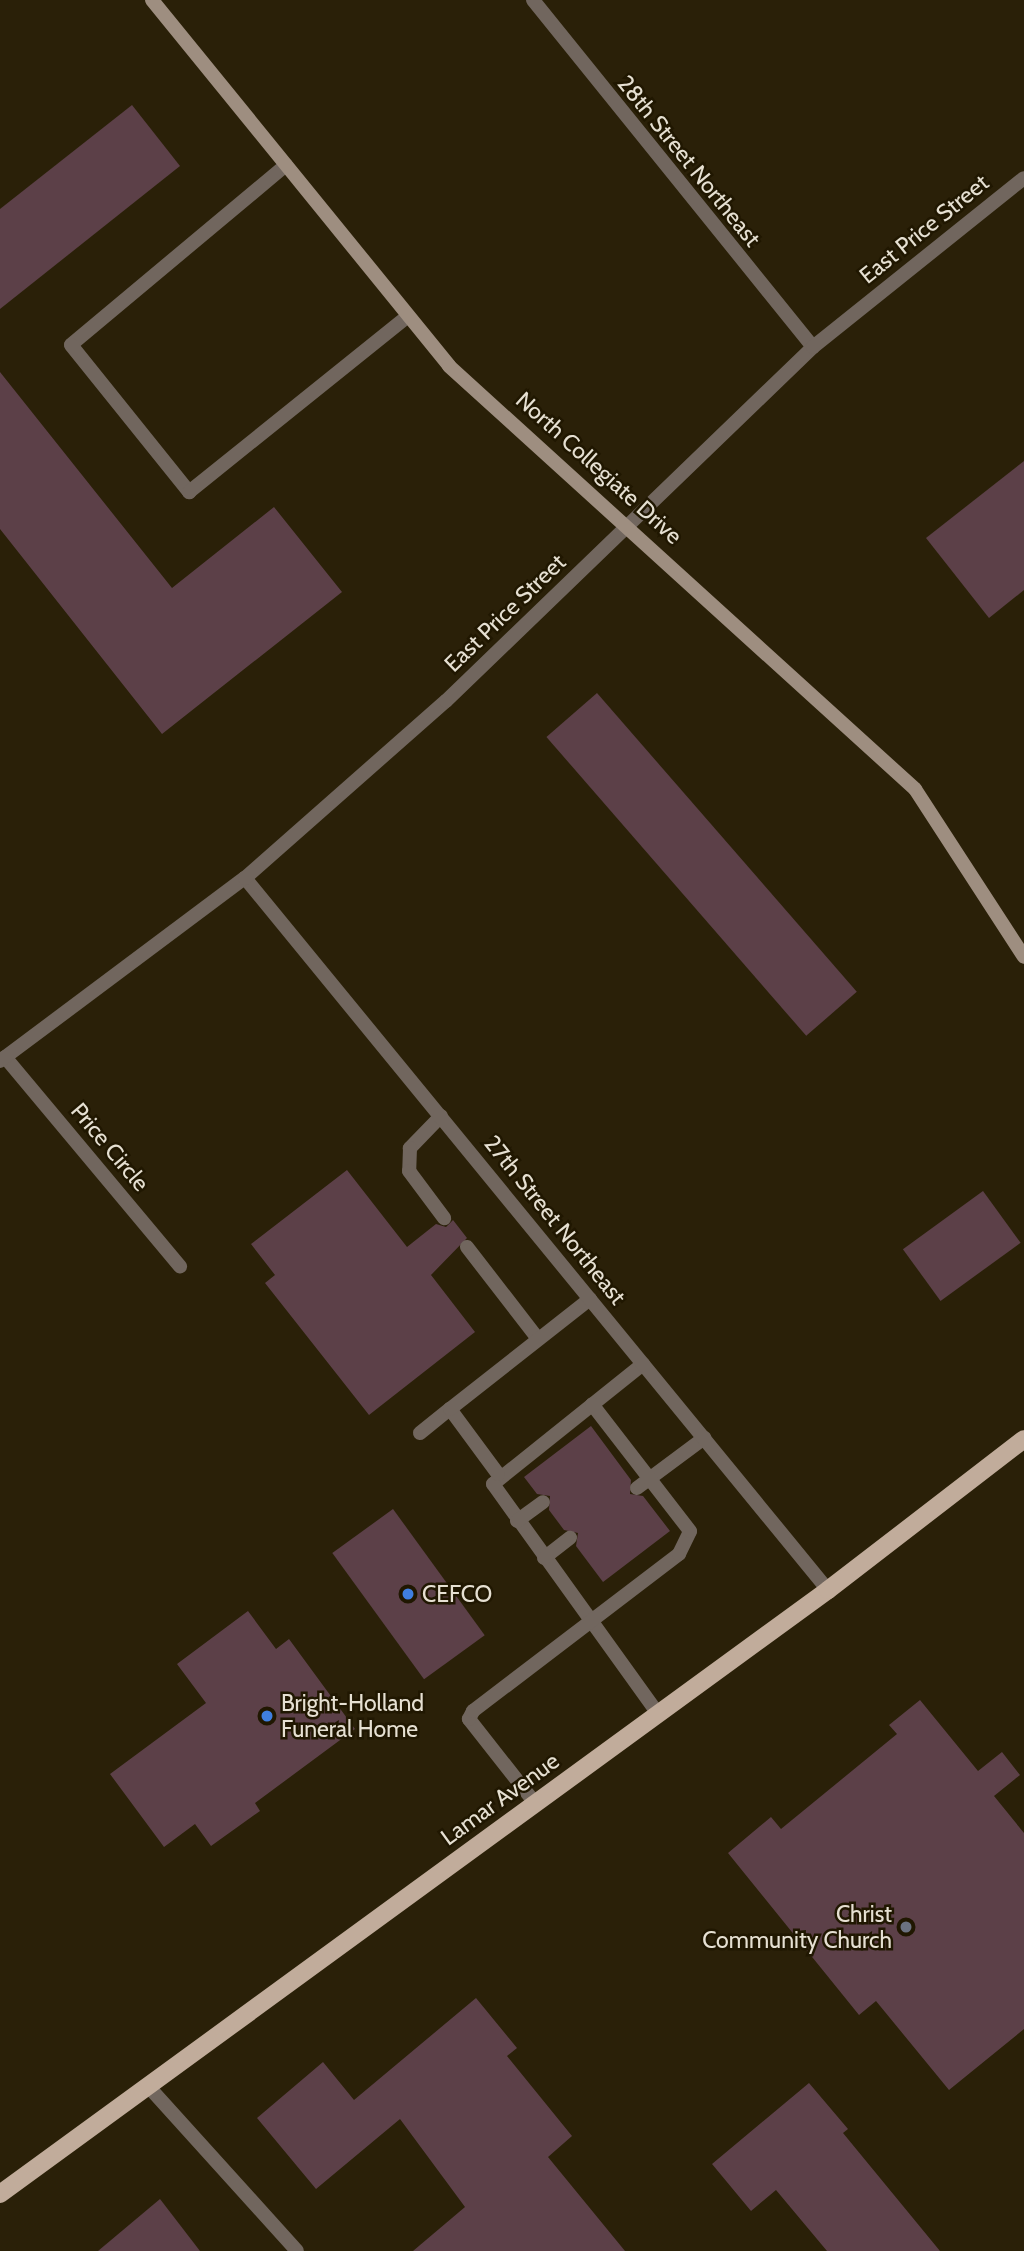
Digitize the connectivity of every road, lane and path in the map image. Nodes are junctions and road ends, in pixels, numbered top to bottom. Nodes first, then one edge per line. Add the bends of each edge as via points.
1 (152, 0) edge
2 (533, 0) edge
3 (286, 165) junction
4 (1024, 178) edge
5 (408, 316) junction
6 (813, 347) junction
7 (630, 524) junction
8 (245, 878) junction
9 (1024, 957) edge
10 (2, 1059) edge
11 (440, 1116) junction
12 (444, 1218) dead end
13 (467, 1247) dead end
14 (180, 1266) dead end
15 (590, 1299) junction
16 (538, 1339) junction
17 (643, 1364) junction
18 (592, 1404) junction
19 (450, 1409) junction
20 (420, 1433) dead end
21 (704, 1438) junction
22 (1024, 1438) edge
23 (621, 1441) junction
24 (609, 1451) dead end
25 (498, 1474) junction
26 (651, 1478) junction
27 (637, 1488) dead end
28 (543, 1502) dead end
29 (517, 1521) junction
30 (570, 1538) dead end
31 (544, 1558) junction
32 (828, 1590) junction
33 (592, 1623) junction
34 (658, 1714) junction
35 (536, 1803) junction
36 (148, 2086) junction
37 (0, 2194) edge
38 (297, 2251) edge

1 - 3 main road, North Collegiate Drive
2 - 6 street, 28th Street Northeast
3 - 5 main road, North Collegiate Drive
3 - 5 street via 71,345 189,492
4 - 6 street, East Price Street
5 - 7 main road, North Collegiate Drive via 449,366
6 - 7 street, East Price Street
7 - 8 street, East Price Street via 446,701
7 - 9 main road, North Collegiate Drive via 915,789
8 - 10 street, East Price Street
8 - 11 street, 27th Street Northeast
10 - 14 street, Price Circle
11 - 12 street via 410,1148 409,1171
11 - 15 street, 27th Street Northeast
13 - 16 street
15 - 16 street
15 - 17 street, 27th Street Northeast
16 - 19 street
17 - 18 street
17 - 21 street, 27th Street Northeast
18 - 23 street
18 - 25 street
19 - 20 street
19 - 25 street
21 - 26 street
21 - 32 street, 27th Street Northeast
22 - 32 main road, Lamar Avenue
23 - 24 street
23 - 26 street
25 - 29 street via 496,1493
26 - 27 street
26 - 33 street via 690,1531 687,1544
28 - 29 street
29 - 31 street
30 - 31 street
31 - 33 street
32 - 34 main road, Lamar Avenue
33 - 34 street
33 - 35 street via 469,1719
34 - 35 main road, Lamar Avenue
35 - 36 main road, Lamar Avenue
36 - 37 main road, Lamar Avenue
36 - 38 street

